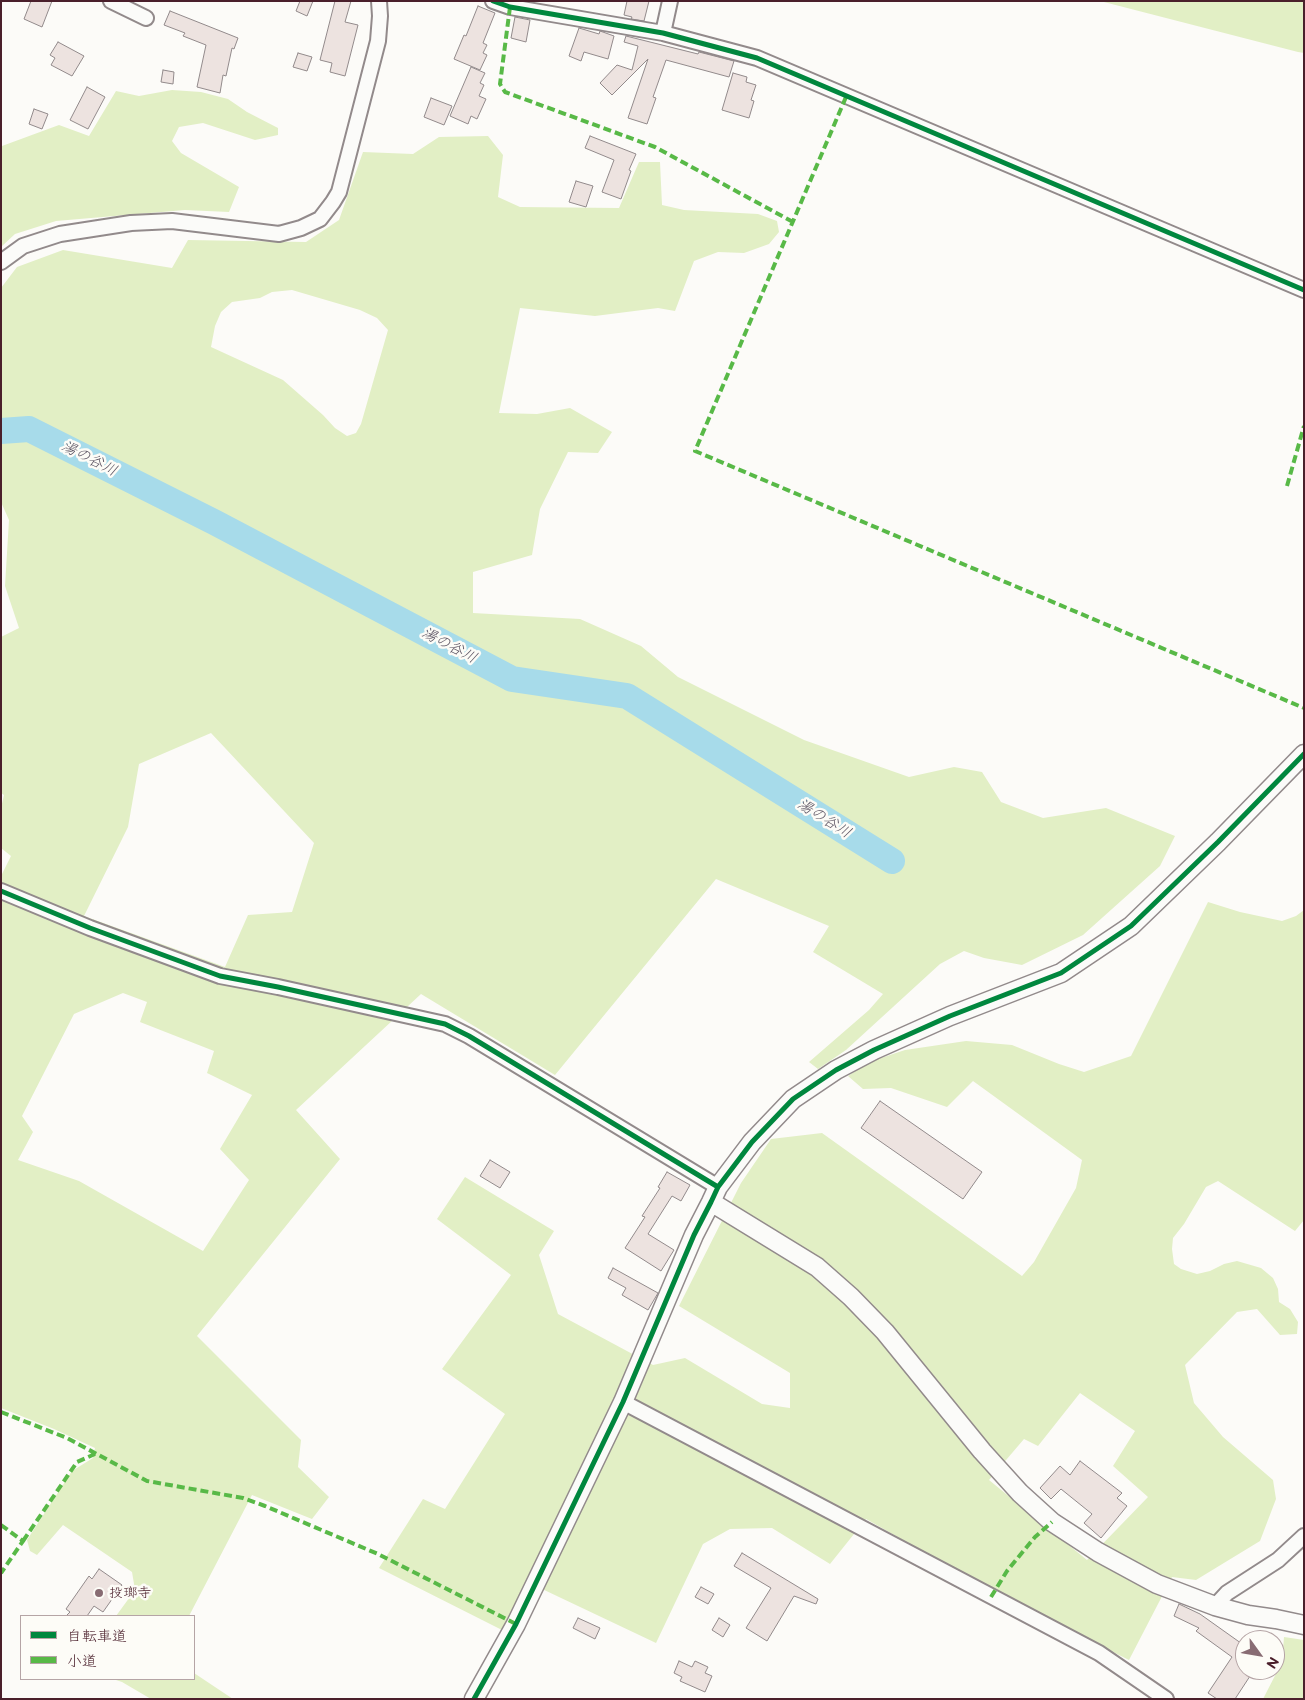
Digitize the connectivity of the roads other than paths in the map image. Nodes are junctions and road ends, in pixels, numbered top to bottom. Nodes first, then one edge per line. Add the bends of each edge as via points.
1 (111, 1) edge
2 (379, 1) edge
3 (493, 1) edge
4 (670, 1) edge
5 (146, 18) dead end
6 (663, 33) junction
7 (1, 262) edge
8 (1304, 290) edge
9 (1304, 754) edge
10 (1, 891) edge
11 (715, 1194) junction
12 (623, 1402) junction
13 (1304, 1536) edge
14 (1215, 1606) junction
15 (1304, 1625) edge
16 (474, 1699) edge
17 (1166, 1699) edge

1 - 5 street
2 - 7 street via 378,41 339,192 320,219 279,234 172,221 131,223 60,234 23,246
3 - 6 street via 510,7
4 - 6 street
6 - 8 street via 756,58
9 - 11 street via 1131,926 1061,973 950,1016 836,1070 793,1099 752,1142
10 - 11 street via 220,976 445,1024 469,1036
11 - 12 street via 694,1235
11 - 14 street via 817,1267 851,1297 885,1332 1020,1493 1052,1522 1157,1584
12 - 16 street via 516,1624
12 - 17 street via 1099,1653
13 - 14 street via 1278,1560 1227,1593
14 - 15 street

